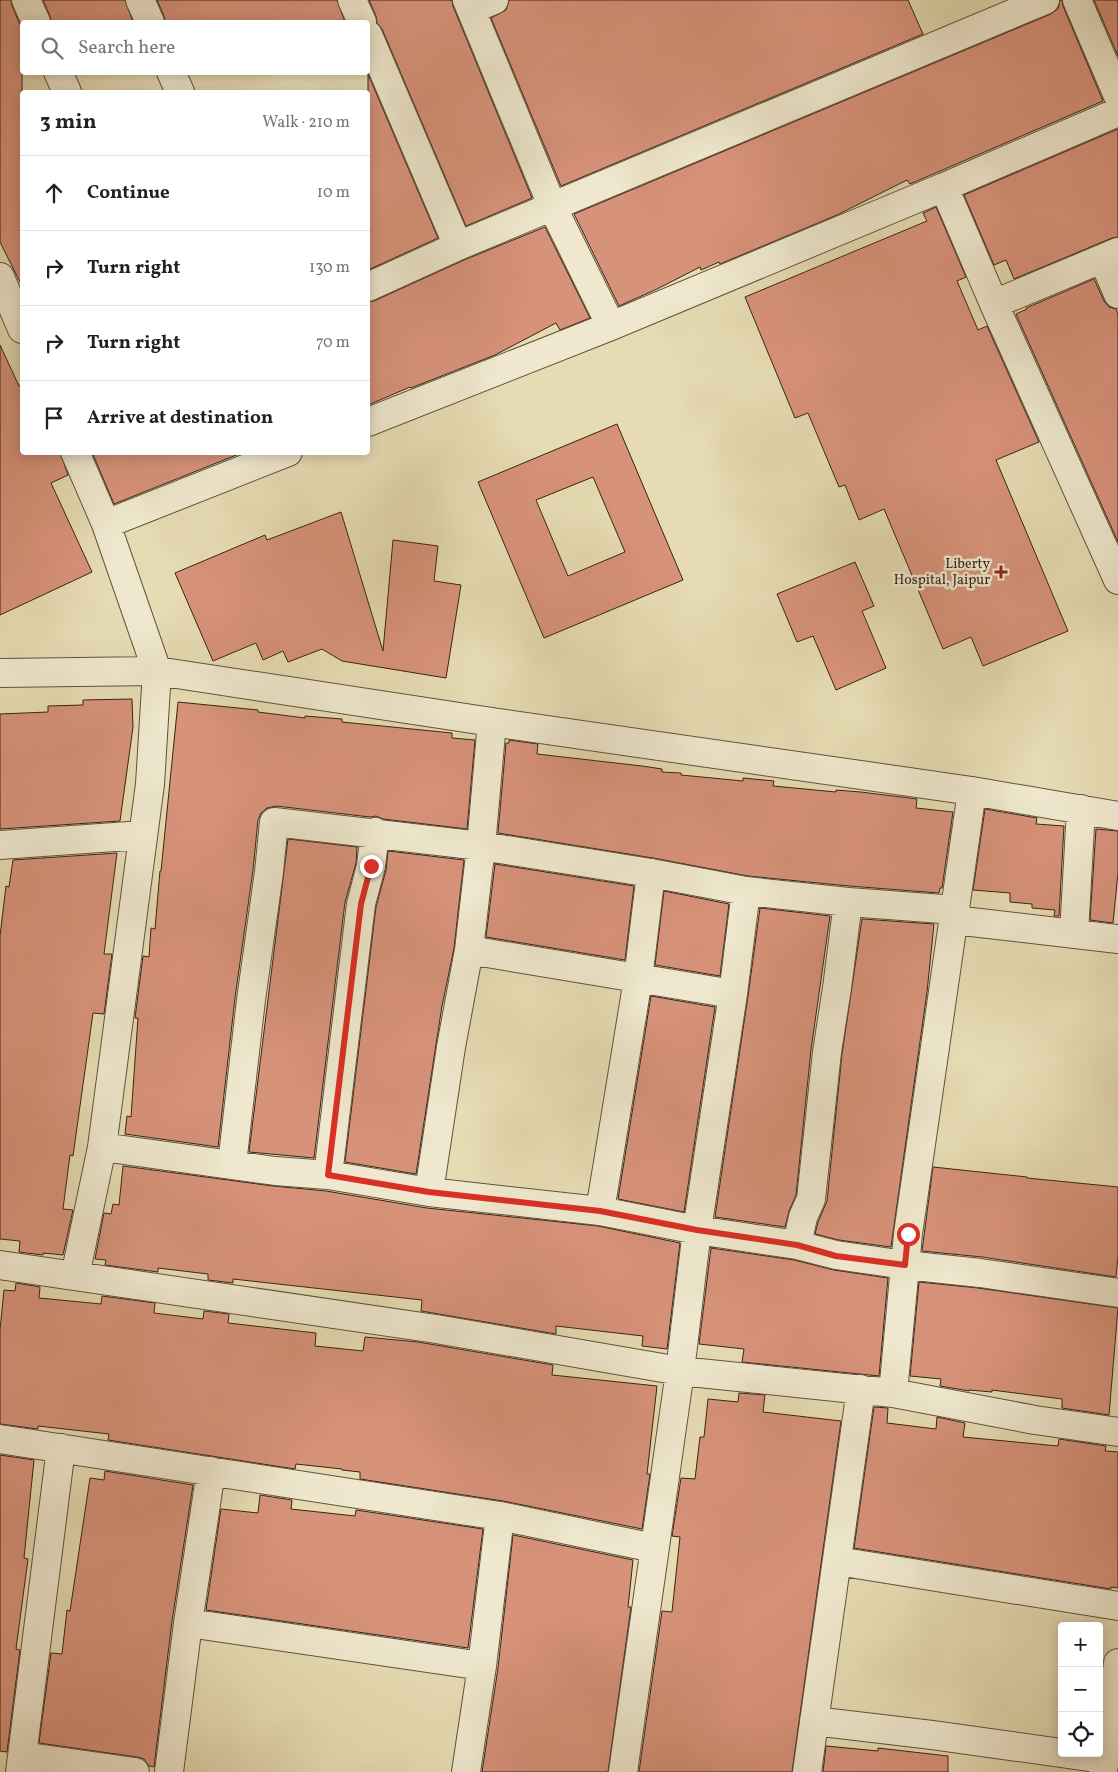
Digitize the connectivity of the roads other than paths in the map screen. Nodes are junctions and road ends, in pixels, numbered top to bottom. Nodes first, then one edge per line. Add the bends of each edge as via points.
1 (26, 0) edge
2 (140, 0) edge
3 (352, 0) edge
4 (1045, 0) edge
5 (1077, 0) edge
6 (477, 3) edge
7 (35, 20) edge
8 (149, 20) edge
9 (361, 20) edge
10 (370, 40) edge
11 (59, 75) edge
12 (172, 75) edge
13 (66, 90) edge
14 (179, 90) edge
15 (1118, 96) edge
16 (1118, 112) edge
17 (944, 187) junction
18 (553, 208) junction
19 (458, 246) junction
20 (1110, 256) edge
21 (0, 277) edge
22 (370, 286) edge
23 (1118, 294) edge
24 (994, 304) junction
25 (20, 324) edge
26 (611, 326) junction
27 (370, 421) edge
28 (76, 455) edge
29 (280, 455) edge
30 (106, 524) junction
31 (1116, 570) edge
32 (158, 671) junction
33 (0, 673) edge
34 (492, 722) junction
35 (972, 792) junction
36 (1081, 810) junction
37 (1118, 816) edge
38 (376, 832) junction
39 (143, 835) junction
40 (0, 846) edge
41 (481, 846) junction
42 (651, 873) junction
43 (746, 891) junction
44 (848, 902) junction
45 (955, 915) junction
46 (1074, 934) junction
47 (1118, 939) edge
48 (469, 950) junction
49 (638, 979) junction
50 (733, 994) junction
51 (102, 1147) junction
52 (232, 1164) junction
53 (328, 1175) junction
54 (429, 1192) junction
55 (600, 1211) junction
56 (697, 1230) junction
57 (797, 1245) junction
58 (0, 1265) edge
59 (905, 1265) junction
60 (74, 1276) junction
61 (1118, 1293) edge
62 (680, 1371) junction
63 (861, 1389) junction
64 (893, 1393) junction
65 (1118, 1432) edge
66 (0, 1439) edge
67 (60, 1448) junction
68 (211, 1471) junction
69 (500, 1516) junction
70 (654, 1548) junction
71 (837, 1561) junction
72 (1118, 1606) edge
73 (188, 1623) junction
74 (1118, 1663) edge
75 (482, 1666) junction
76 (814, 1721) junction
77 (21, 1764) edge
78 (1104, 1766) edge
79 (135, 1772) edge
80 (168, 1772) edge
81 (466, 1772) edge
82 (623, 1772) edge
83 (807, 1772) edge

1 - 7 street
2 - 8 street
3 - 9 street
4 - 18 street
5 - 15 street
6 - 18 street
10 - 19 street
11 - 13 street
12 - 14 street
16 - 17 street
17 - 24 street
17 - 26 street
18 - 19 street
18 - 26 street
19 - 22 street
20 - 23 street
20 - 24 street
21 - 25 street
24 - 31 street
26 - 27 street
28 - 30 street
29 - 30 street
30 - 32 street
32 - 33 street
32 - 34 street
32 - 39 street
34 - 35 street
34 - 41 street
35 - 36 street
35 - 45 street
36 - 37 street
36 - 46 street
38 - 41 street
38 - 52 street via 274,822
38 - 53 street via 361,904
39 - 40 street
39 - 51 street
41 - 42 street
41 - 48 street
42 - 43 street
42 - 49 street
43 - 44 street
43 - 50 street
44 - 45 street
44 - 57 street via 811,1199
45 - 46 street
45 - 59 street
46 - 47 street
48 - 49 street
48 - 54 street
49 - 50 street
49 - 55 street
50 - 56 street
51 - 52 street
51 - 60 street
52 - 53 street
53 - 54 street
54 - 55 street
55 - 56 street
56 - 57 street
56 - 62 street
57 - 59 street via 836,1256
58 - 60 street
59 - 61 street
59 - 64 street
60 - 62 street via 436,1328
62 - 63 street
62 - 70 street
63 - 64 street
63 - 71 street
64 - 65 street
66 - 67 street
67 - 68 street
67 - 77 street
68 - 69 street
68 - 73 street
69 - 70 street
69 - 75 street
70 - 82 street
71 - 72 street
71 - 76 street
73 - 75 street
73 - 80 street
74 - 78 street
75 - 81 street
76 - 78 street via 932,1735
76 - 83 street
77 - 79 street

